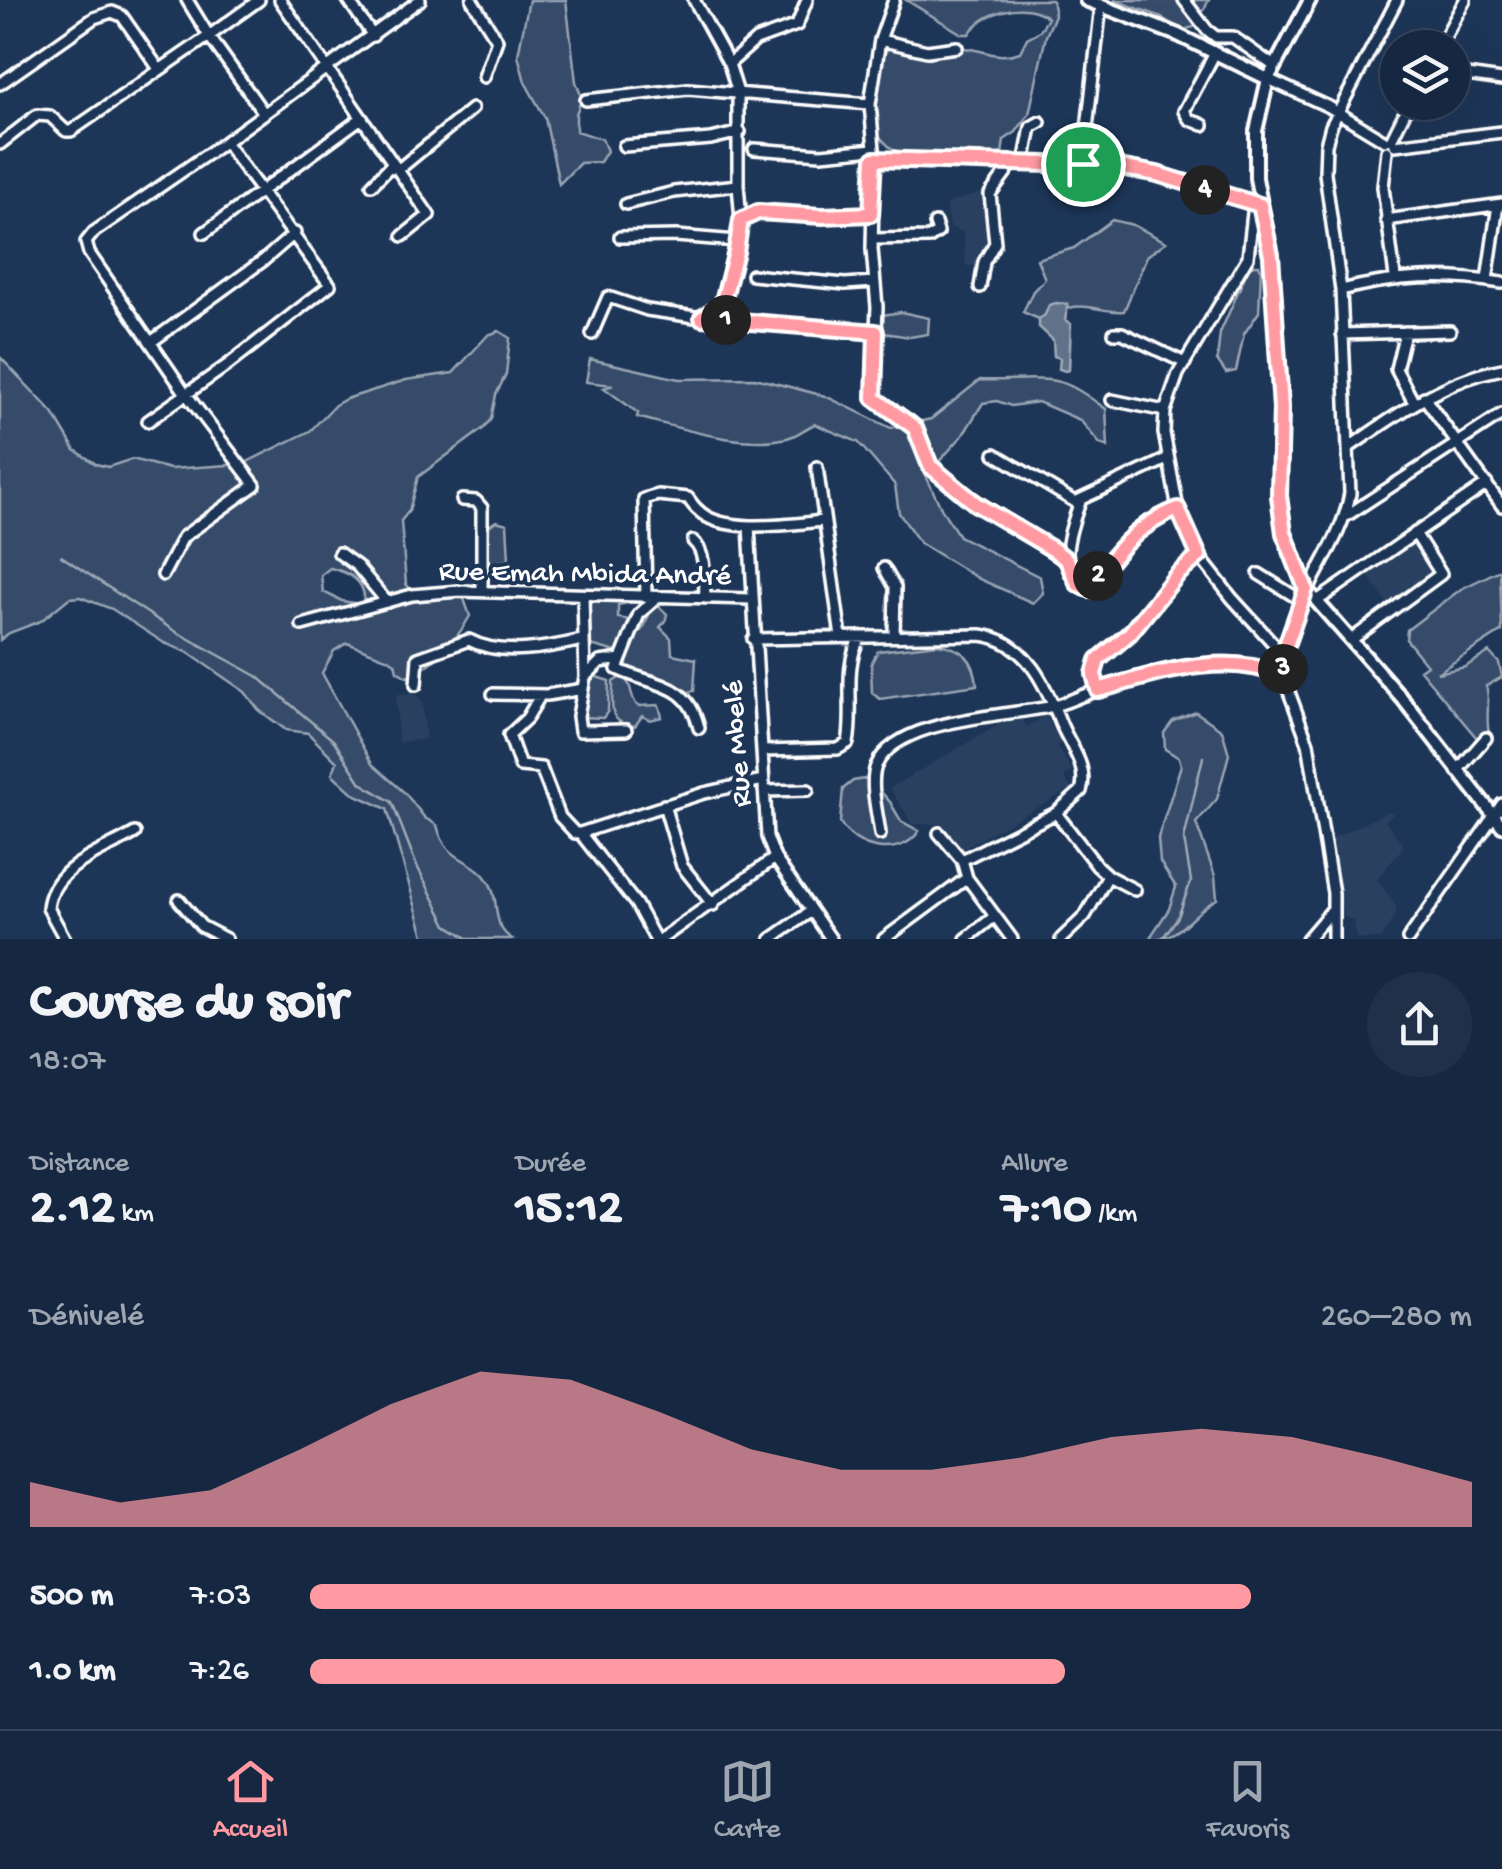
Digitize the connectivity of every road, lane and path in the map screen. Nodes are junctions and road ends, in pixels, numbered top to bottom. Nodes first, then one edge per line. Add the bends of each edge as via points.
1 (187, 0) edge
2 (259, 0) edge
3 (280, 0) edge
4 (348, 0) edge
5 (420, 0) edge
6 (472, 0) edge
7 (808, 0) edge
8 (894, 0) edge
9 (1086, 0) edge
10 (1184, 0) edge
11 (1310, 0) edge
12 (1397, 0) edge
13 (1465, 0) edge
14 (698, 1) edge
15 (1100, 5) junction
16 (1449, 30) edge
17 (209, 36) junction
18 (372, 36) junction
19 (880, 40) junction
20 (956, 48) dead end
21 (1215, 53) junction
22 (729, 64) junction
23 (1274, 66) junction
24 (159, 69) junction
25 (328, 69) junction
26 (1470, 76) edge
27 (484, 77) dead end
28 (1268, 80) junction
29 (1502, 80) edge
30 (0, 84) edge
31 (738, 93) junction
32 (586, 100) dead end
33 (870, 104) junction
34 (472, 109) dead end
35 (262, 112) junction
36 (1338, 112) junction
37 (360, 119) junction
38 (1401, 120) edge
39 (1040, 122) dead end
40 (1203, 124) dead end
41 (740, 132) junction
42 (1502, 132) edge
43 (225, 142) junction
44 (0, 144) edge
45 (1390, 144) junction
46 (624, 146) dead end
47 (754, 150) dead end
48 (874, 154) junction
49 (1012, 164) junction
50 (1024, 164) junction
51 (1083, 164) junction
52 (400, 169) junction
53 (738, 185) junction
54 (372, 186) dead end
55 (260, 190) junction
56 (626, 204) dead end
57 (1257, 205) junction
58 (1500, 205) edge
59 (871, 214) junction
60 (741, 220) junction
61 (1386, 220) junction
62 (935, 223) dead end
63 (204, 233) dead end
64 (295, 233) junction
65 (403, 236) dead end
66 (620, 237) dead end
67 (872, 240) junction
68 (737, 241) junction
69 (752, 275) dead end
70 (1395, 277) junction
71 (1487, 280) junction
72 (874, 282) junction
73 (1502, 282) edge
74 (980, 287) dead end
75 (1341, 290) junction
76 (702, 318) junction
77 (1450, 330) dead end
78 (876, 332) junction
79 (1405, 332) junction
80 (1114, 333) dead end
81 (592, 334) dead end
82 (1342, 334) junction
83 (151, 342) junction
84 (1185, 362) junction
85 (1502, 369) edge
86 (186, 394) junction
87 (1112, 400) dead end
88 (1420, 400) junction
89 (1165, 411) junction
90 (1502, 414) edge
91 (148, 421) dead end
92 (1459, 444) junction
93 (1348, 448) junction
94 (994, 454) dead end
95 (1168, 459) junction
96 (817, 467) dead end
97 (1487, 484) junction
98 (462, 500) dead end
99 (1080, 502) junction
100 (1502, 506) edge
101 (1178, 509) junction
102 (1344, 517) junction
103 (822, 521) junction
104 (749, 526) junction
105 (1416, 534) junction
106 (692, 540) dead end
107 (339, 553) dead end
108 (1199, 556) junction
109 (1067, 560) junction
110 (884, 568) dead end
111 (1259, 574) dead end
112 (163, 576) dead end
113 (482, 591) junction
114 (583, 595) junction
115 (1304, 595) junction
116 (646, 597) junction
117 (658, 597) junction
118 (706, 598) junction
119 (752, 599) junction
120 (387, 602) junction
121 (1317, 602) junction
122 (302, 626) dead end
123 (894, 636) junction
124 (841, 637) junction
125 (860, 638) junction
126 (582, 640) junction
127 (754, 640) junction
128 (1351, 640) junction
129 (1283, 654) junction
130 (621, 659) junction
131 (585, 676) junction
132 (1283, 676) junction
133 (416, 684) dead end
134 (584, 689) junction
135 (1098, 690) junction
136 (493, 694) dead end
137 (540, 696) junction
138 (1055, 706) junction
139 (699, 728) dead end
140 (626, 730) dead end
141 (1486, 738) dead end
142 (762, 751) junction
143 (1458, 771) junction
144 (764, 786) junction
145 (808, 790) dead end
146 (1502, 804) edge
147 (664, 805) junction
148 (1056, 813) junction
149 (1494, 816) junction
150 (1502, 826) edge
151 (580, 833) junction
152 (880, 834) dead end
153 (939, 834) dead end
154 (134, 838) dead end
155 (774, 858) junction
156 (962, 860) junction
157 (1108, 876) junction
158 (968, 878) junction
159 (1135, 890) dead end
160 (178, 900) dead end
161 (713, 905) junction
162 (1332, 909) junction
163 (810, 912) junction
164 (995, 916) junction
165 (65, 939) edge
166 (226, 939) edge
167 (658, 939) edge
168 (771, 939) edge
169 (831, 939) edge
170 (884, 939) edge
171 (966, 939) edge
172 (1012, 939) edge
173 (1061, 939) edge
174 (1307, 939) edge
175 (1334, 939) edge
176 (1408, 939) edge

1 - 17 street
2 - 17 street
3 - 25 street
4 - 18 street
5 - 18 street
6 - 27 street via 497,40
7 - 22 street via 797,24 756,40
8 - 19 street
9 - 15 street
10 - 23 street via 1206,30 1233,37
11 - 23 street
12 - 36 street
13 - 16 street
14 - 22 street
15 - 21 street
15 - 51 street
17 - 24 street
17 - 35 street
18 - 25 street
19 - 20 street via 922,50
19 - 33 street
21 - 28 street
21 - 40 street via 1184,111
22 - 31 street
23 - 28 street
24 - 30 street via 122,16 112,12
24 - 44 street via 70,131 44,114
25 - 35 street
25 - 37 street
26 - 29 street
28 - 36 street
28 - 57 street via 1256,131
31 - 32 street via 665,89
31 - 33 street
31 - 41 street
33 - 48 street
34 - 52 street
35 - 43 street
36 - 45 street
36 - 75 street via 1324,160
37 - 52 street
37 - 55 street
38 - 45 street
39 - 50 street via 1031,126
41 - 46 street
41 - 53 street
42 - 45 street
43 - 55 street
43 - 83 street via 86,242
45 - 61 street
47 - 48 street
48 - 49 street
48 - 59 street
49 - 50 street
49 - 74 street via 990,194 994,244
50 - 51 street
51 - 57 street via 1157,174
52 - 54 street via 389,167
52 - 65 street via 429,215
53 - 56 street
53 - 60 street
55 - 63 street
55 - 64 street
57 - 84 street via 1244,266
57 - 115 street via 1271,255 1279,496
58 - 61 street
58 - 71 street
59 - 60 street via 758,212
59 - 67 street
60 - 68 street
61 - 70 street
62 - 67 street via 936,236 929,238
64 - 83 street
64 - 86 street via 330,285
66 - 68 street
67 - 72 street
68 - 76 street via 722,305
69 - 72 street
70 - 71 street
70 - 75 street
71 - 73 street
72 - 78 street
75 - 82 street
76 - 78 street
76 - 81 street via 608,297
77 - 79 street
78 - 109 street via 874,398 910,422 930,466
79 - 82 street
79 - 88 street via 1396,369
80 - 84 street
82 - 93 street
83 - 86 street
84 - 89 street
85 - 88 street
86 - 91 street
86 - 112 street via 255,485 183,537
87 - 89 street
88 - 92 street
88 - 93 street
89 - 95 street
90 - 92 street
92 - 97 street
92 - 102 street
93 - 102 street
94 - 99 street
95 - 99 street
95 - 101 street
96 - 103 street
97 - 100 street
97 - 105 street
98 - 113 street via 482,508
99 - 109 street
101 - 108 street
101 - 109 street via 1133,534 1089,589 1078,584
102 - 115 street
103 - 104 street
103 - 124 street
104 - 116 street via 702,514 688,498 644,499
104 - 119 street, Rue Mbelé
105 - 121 street
105 - 128 street via 1441,574
106 - 118 street via 700,547
107 - 120 street
108 - 129 street
108 - 135 street via 1098,660
110 - 123 street via 895,587
111 - 115 street
113 - 114 street, Rue Emah Mbida André
113 - 120 street, Rue Emah Mbida André via 412,594
114 - 116 street, Rue Emah Mbida André
114 - 126 street
115 - 121 street
115 - 129 street
116 - 117 street, Rue Emah Mbida André
117 - 118 street, Rue Emah Mbida André
117 - 130 street via 638,614
118 - 119 street, Rue Emah Mbida André
119 - 127 street, Rue Mbelé
120 - 122 street, Rue Emah Mbida André
121 - 128 street
123 - 125 street
123 - 138 street via 981,635 1007,642 1044,682
124 - 125 street
124 - 127 street
125 - 142 street via 850,665 848,743 838,749
126 - 131 street
126 - 133 street via 485,648 470,640 418,658
127 - 142 street, Rue Mbelé
128 - 143 street
129 - 132 street
130 - 131 street via 600,662
130 - 139 street via 617,669 662,683 689,701
131 - 134 street
132 - 135 street via 1211,665
132 - 162 street via 1308,743
134 - 137 street
134 - 140 street via 580,731
135 - 138 street
136 - 137 street
137 - 151 street via 509,734 520,766 541,768 560,817
138 - 148 street via 1084,782
138 - 152 street via 946,722 902,739 876,764
141 - 143 street
142 - 144 street, Rue Mbelé
143 - 149 street
144 - 145 street
144 - 147 street
144 - 155 street, Rue Mbelé
146 - 149 street
147 - 151 street
147 - 161 street via 682,866
148 - 156 street
148 - 157 street
149 - 150 street
149 - 176 street
151 - 167 street
153 - 156 street
154 - 165 street via 70,870 52,889 49,915
155 - 161 street
155 - 163 street, Rue Mbelé
156 - 158 street
157 - 159 street
157 - 173 street via 1085,916
158 - 164 street
158 - 170 street
160 - 166 street via 201,926
161 - 167 street
162 - 174 street
162 - 175 street
163 - 168 street
163 - 169 street, Rue Mbelé
164 - 171 street
164 - 172 street

